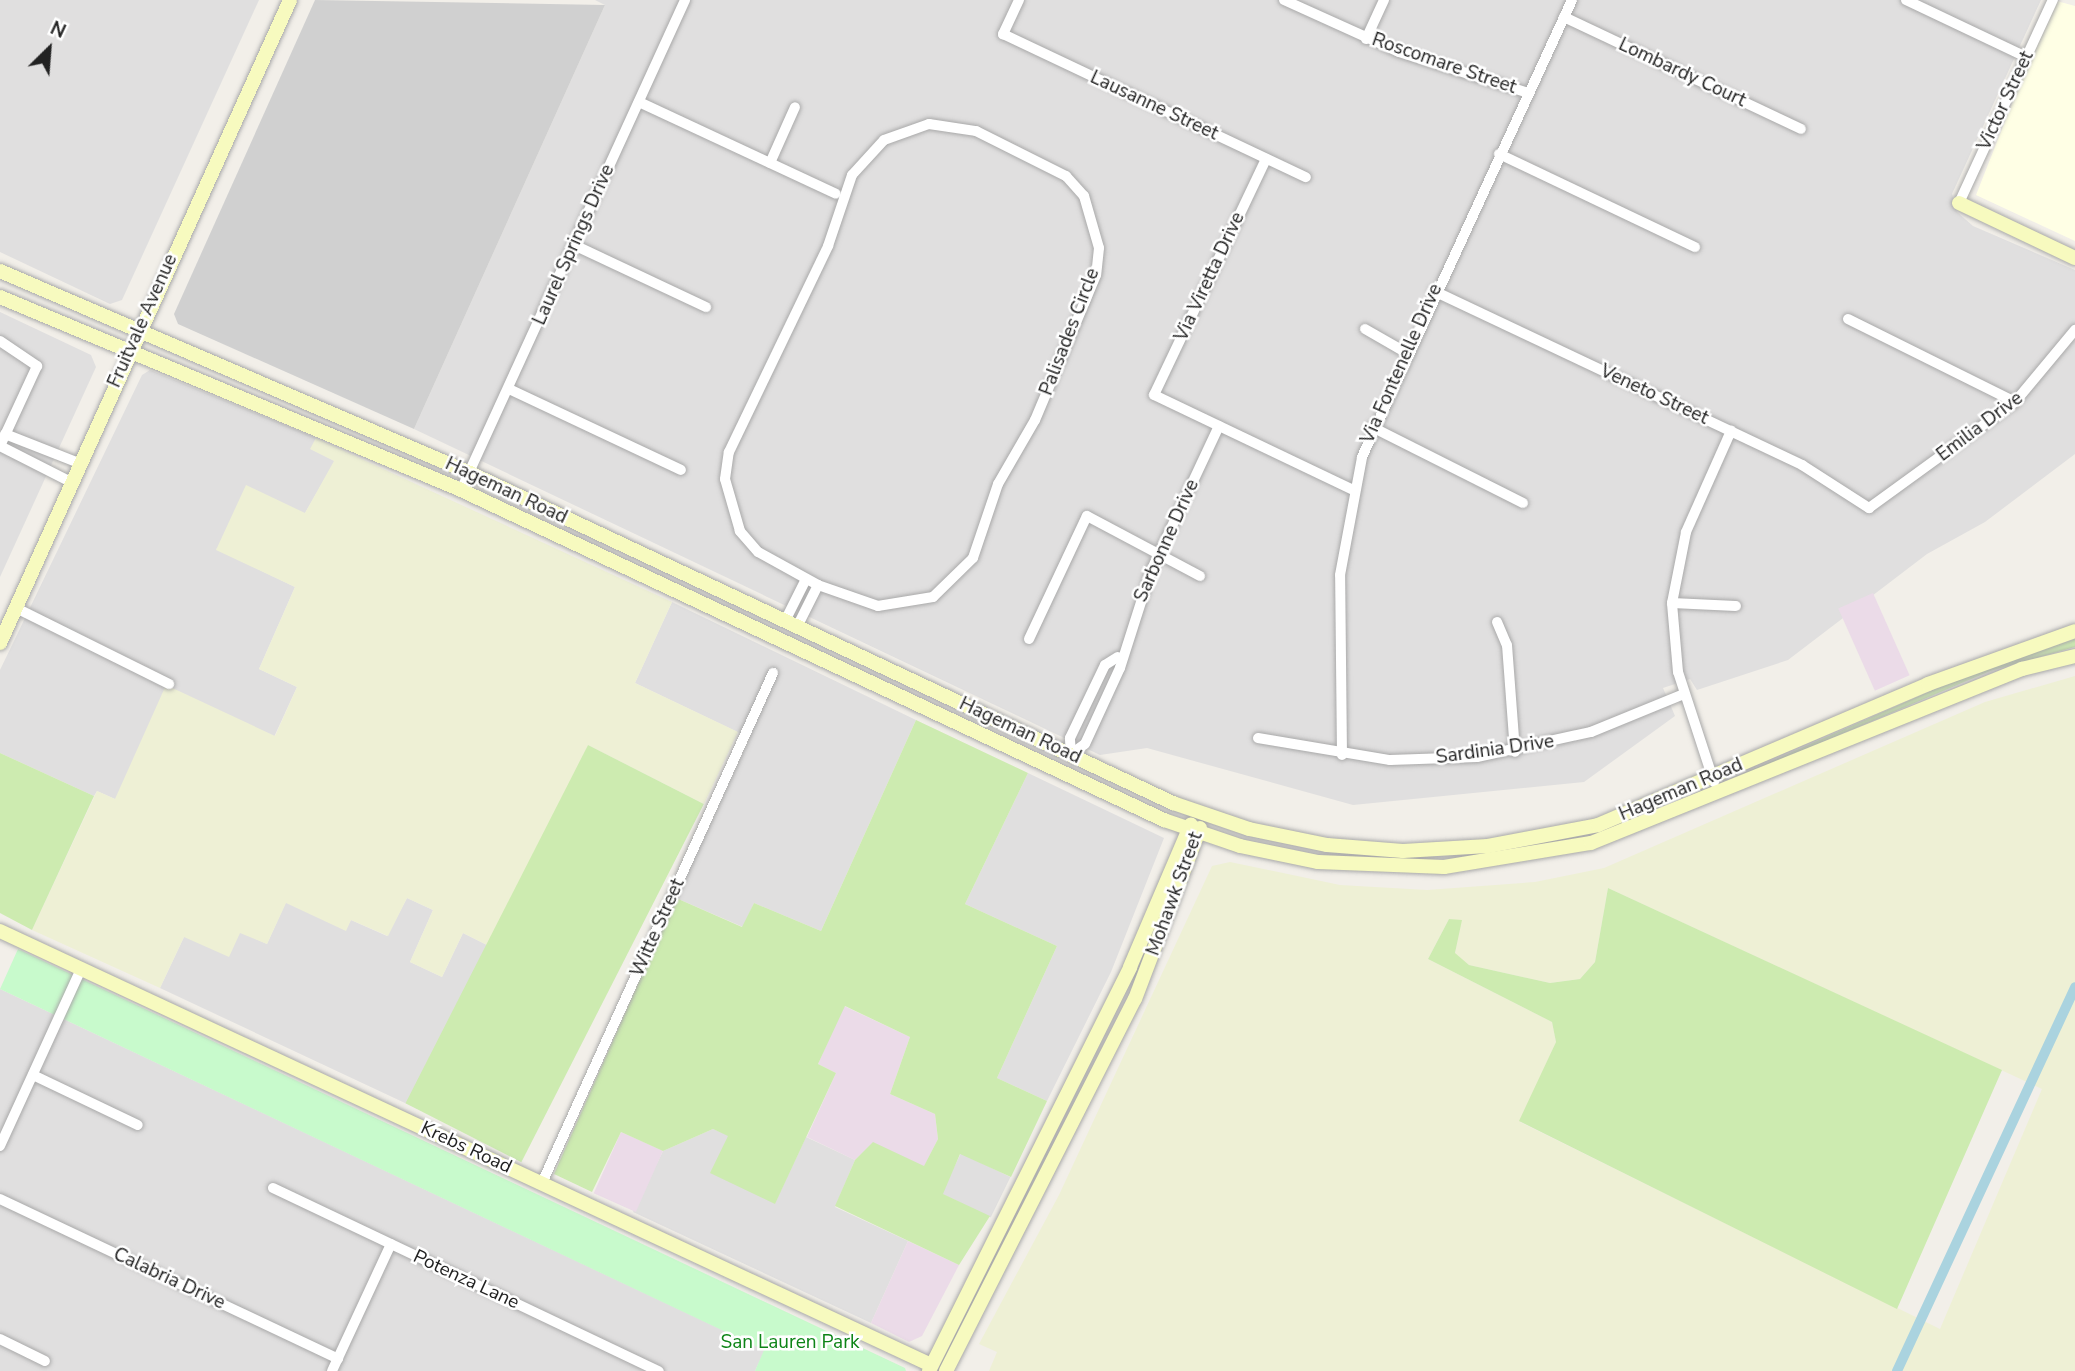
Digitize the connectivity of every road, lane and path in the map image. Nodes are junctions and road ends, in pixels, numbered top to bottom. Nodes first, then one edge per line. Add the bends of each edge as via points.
1 (290, 0) edge
2 (685, 0) edge
3 (1019, 0) edge
4 (1284, 0) edge
5 (1384, 0) edge
6 (1572, 0) edge
7 (1906, 0) edge
8 (2053, 0) edge
9 (1563, 17) junction
10 (1366, 38) junction
11 (2026, 57) junction
12 (1528, 93) junction
13 (639, 102) junction
14 (796, 107) dead end
15 (1801, 129) dead end
16 (1499, 154) junction
17 (1266, 159) junction
18 (770, 163) junction
19 (1306, 177) dead end
20 (836, 194) dead end
21 (1959, 203) joint
22 (574, 245) junction
23 (1695, 247) dead end
24 (2075, 258) edge
25 (0, 271) edge
26 (1434, 291) junction
27 (0, 297) edge
28 (706, 307) dead end
29 (1848, 319) dead end
30 (1366, 329) dead end
31 (2075, 330) edge
32 (137, 331) junction
33 (0, 341) edge
34 (128, 351) junction
35 (1405, 352) junction
36 (509, 389) junction
37 (2015, 402) junction
38 (258, 405) junction
39 (359, 426) junction
40 (1219, 426) junction
41 (1372, 427) junction
42 (1731, 431) junction
43 (5, 434) junction
44 (0, 446) edge
45 (38, 449) junction
46 (32, 460) junction
47 (79, 463) junction
48 (681, 470) dead end
49 (470, 473) junction
50 (71, 482) junction
51 (461, 490) junction
52 (1353, 490) junction
53 (1523, 503) dead end
54 (1869, 508) joint
55 (1160, 551) junction
56 (1200, 576) dead end
57 (806, 579) junction
58 (818, 585) junction
59 (798, 595) junction
60 (696, 601) junction
61 (810, 601) junction
62 (1672, 603) junction
63 (1736, 606) dead end
64 (16, 608) junction
65 (1497, 622) dead end
66 (791, 624) junction
67 (2075, 631) edge
68 (1029, 639) dead end
69 (0, 643) edge
70 (2075, 656) edge
71 (1118, 657) junction
72 (773, 673) dead end
73 (169, 684) dead end
74 (1684, 694) junction
75 (969, 726) junction
76 (1258, 738) dead end
77 (1515, 751) junction
78 (1071, 754) junction
79 (1342, 755) junction
80 (1712, 776) junction
81 (1719, 795) junction
82 (1200, 815) junction
83 (1185, 829) junction
84 (1200, 835) junction
85 (0, 931) edge
86 (81, 969) junction
87 (33, 1075) junction
88 (138, 1125) dead end
89 (0, 1146) edge
90 (542, 1183) junction
91 (273, 1188) dead end
92 (0, 1199) edge
93 (391, 1244) junction
94 (0, 1339) edge
95 (338, 1359) junction
96 (45, 1360) dead end
97 (931, 1369) edge
98 (332, 1371) edge
99 (659, 1371) edge
100 (946, 1371) edge

1 - 32 main road, Fruitvale Avenue
2 - 13 street, Laurel Springs Drive
3 - 17 street, Lausanne Street via 1003,34
4 - 10 street, Roscomare Street
5 - 10 street
6 - 9 street, Via Fontenelle Drive
7 - 11 street
8 - 11 street, Victor Street
9 - 12 street, Via Fontenelle Drive
9 - 15 street, Lombardy Court
10 - 12 street, Roscomare Street
11 - 21 street, Victor Street
12 - 16 street, Via Fontenelle Drive
13 - 18 street
13 - 22 street, Laurel Springs Drive
14 - 18 street
16 - 23 street
16 - 26 street, Via Fontenelle Drive
17 - 19 street, Lausanne Street
17 - 40 street, Via Viretta Drive via 1154,395
18 - 20 street
21 - 24 main road
22 - 28 street
22 - 36 street, Laurel Springs Drive
25 - 32 main road, Hageman Road
26 - 35 street, Via Fontenelle Drive
26 - 42 street, Veneto Street
27 - 34 main road, Hageman Road
29 - 37 street
30 - 35 street
31 - 37 street, Emilia Drive
32 - 34 main road, Fruitvale Avenue
32 - 39 main road, Hageman Road
33 - 43 street via 37,366
34 - 38 main road, Hageman Road
34 - 47 main road, Fruitvale Avenue
35 - 41 street, Via Fontenelle Drive
36 - 48 street
36 - 49 street, Laurel Springs Drive
37 - 54 street, Emilia Drive
38 - 39 main road via 298,405
38 - 51 main road, Hageman Road
39 - 49 main road, Hageman Road
40 - 52 street
40 - 55 street, Sarbonne Drive
41 - 52 street, Via Fontenelle Drive
41 - 53 street
42 - 54 street, Veneto Street via 1826,478
42 - 62 street via 1686,532
43 - 44 street
43 - 45 street
44 - 46 street
45 - 46 street
45 - 47 street
46 - 50 street
47 - 50 main road, Fruitvale Avenue
49 - 51 street, Laurel Springs Drive
49 - 66 main road, Hageman Road
50 - 64 main road, Fruitvale Avenue
51 - 60 main road, Hageman Road
52 - 79 street, Via Fontenelle Drive via 1340,575
55 - 56 street
55 - 68 street via 1087,516
55 - 71 street, Sarbonne Drive
57 - 58 street, Palisades Circle
57 - 58 street, Palisades Circle via 758,552 740,531 724,479 729,452 828,246 852,176 884,140 929,124 976,131 1043,162 1084,197 1099,248 1096,275 1035,420 998,484 973,558 933,597 906,605 878,606
57 - 59 street
58 - 61 street
59 - 61 street
59 - 66 street
60 - 66 main road via 714,599 775,627
60 - 75 main road, Hageman Road
61 - 66 street
62 - 63 street
62 - 74 street
64 - 69 main road, Fruitvale Avenue
64 - 73 street
65 - 77 street via 1507,645
66 - 78 main road, Hageman Road
67 - 80 main road, Hageman Road via 1928,684
70 - 81 main road, Hageman Road via 2022,669
71 - 78 street, Sarbonne Drive via 1119,668 1085,744
71 - 78 street, Sarbonne Drive via 1105,665 1070,737
72 - 90 street, Witte Street
74 - 77 street, Sardinia Drive via 1591,732
74 - 80 street
75 - 78 main road via 1060,760
75 - 83 main road, Hageman Road
76 - 79 street, Sardinia Drive
77 - 79 street, Sardinia Drive via 1419,761
78 - 82 main road, Hageman Road
80 - 81 street
80 - 82 main road, Hageman Road via 1598,825 1488,846 1403,850 1327,845
81 - 84 main road, Hageman Road via 1591,843 1444,867 1318,862
82 - 83 main road, Mohawk Street
82 - 84 main road, Mohawk Street
83 - 84 main road, Hageman Road
83 - 97 main road, Mohawk Street via 1130,967
84 - 100 main road, Mohawk Street via 1135,999
85 - 86 main road, Krebs Road
86 - 87 street
86 - 90 main road, Krebs Road
87 - 88 street
87 - 89 street
90 - 97 main road, Krebs Road
91 - 93 street, Potenza Lane
92 - 95 street, Calabria Drive
93 - 95 street
93 - 99 street, Potenza Lane
94 - 96 street
95 - 98 street

